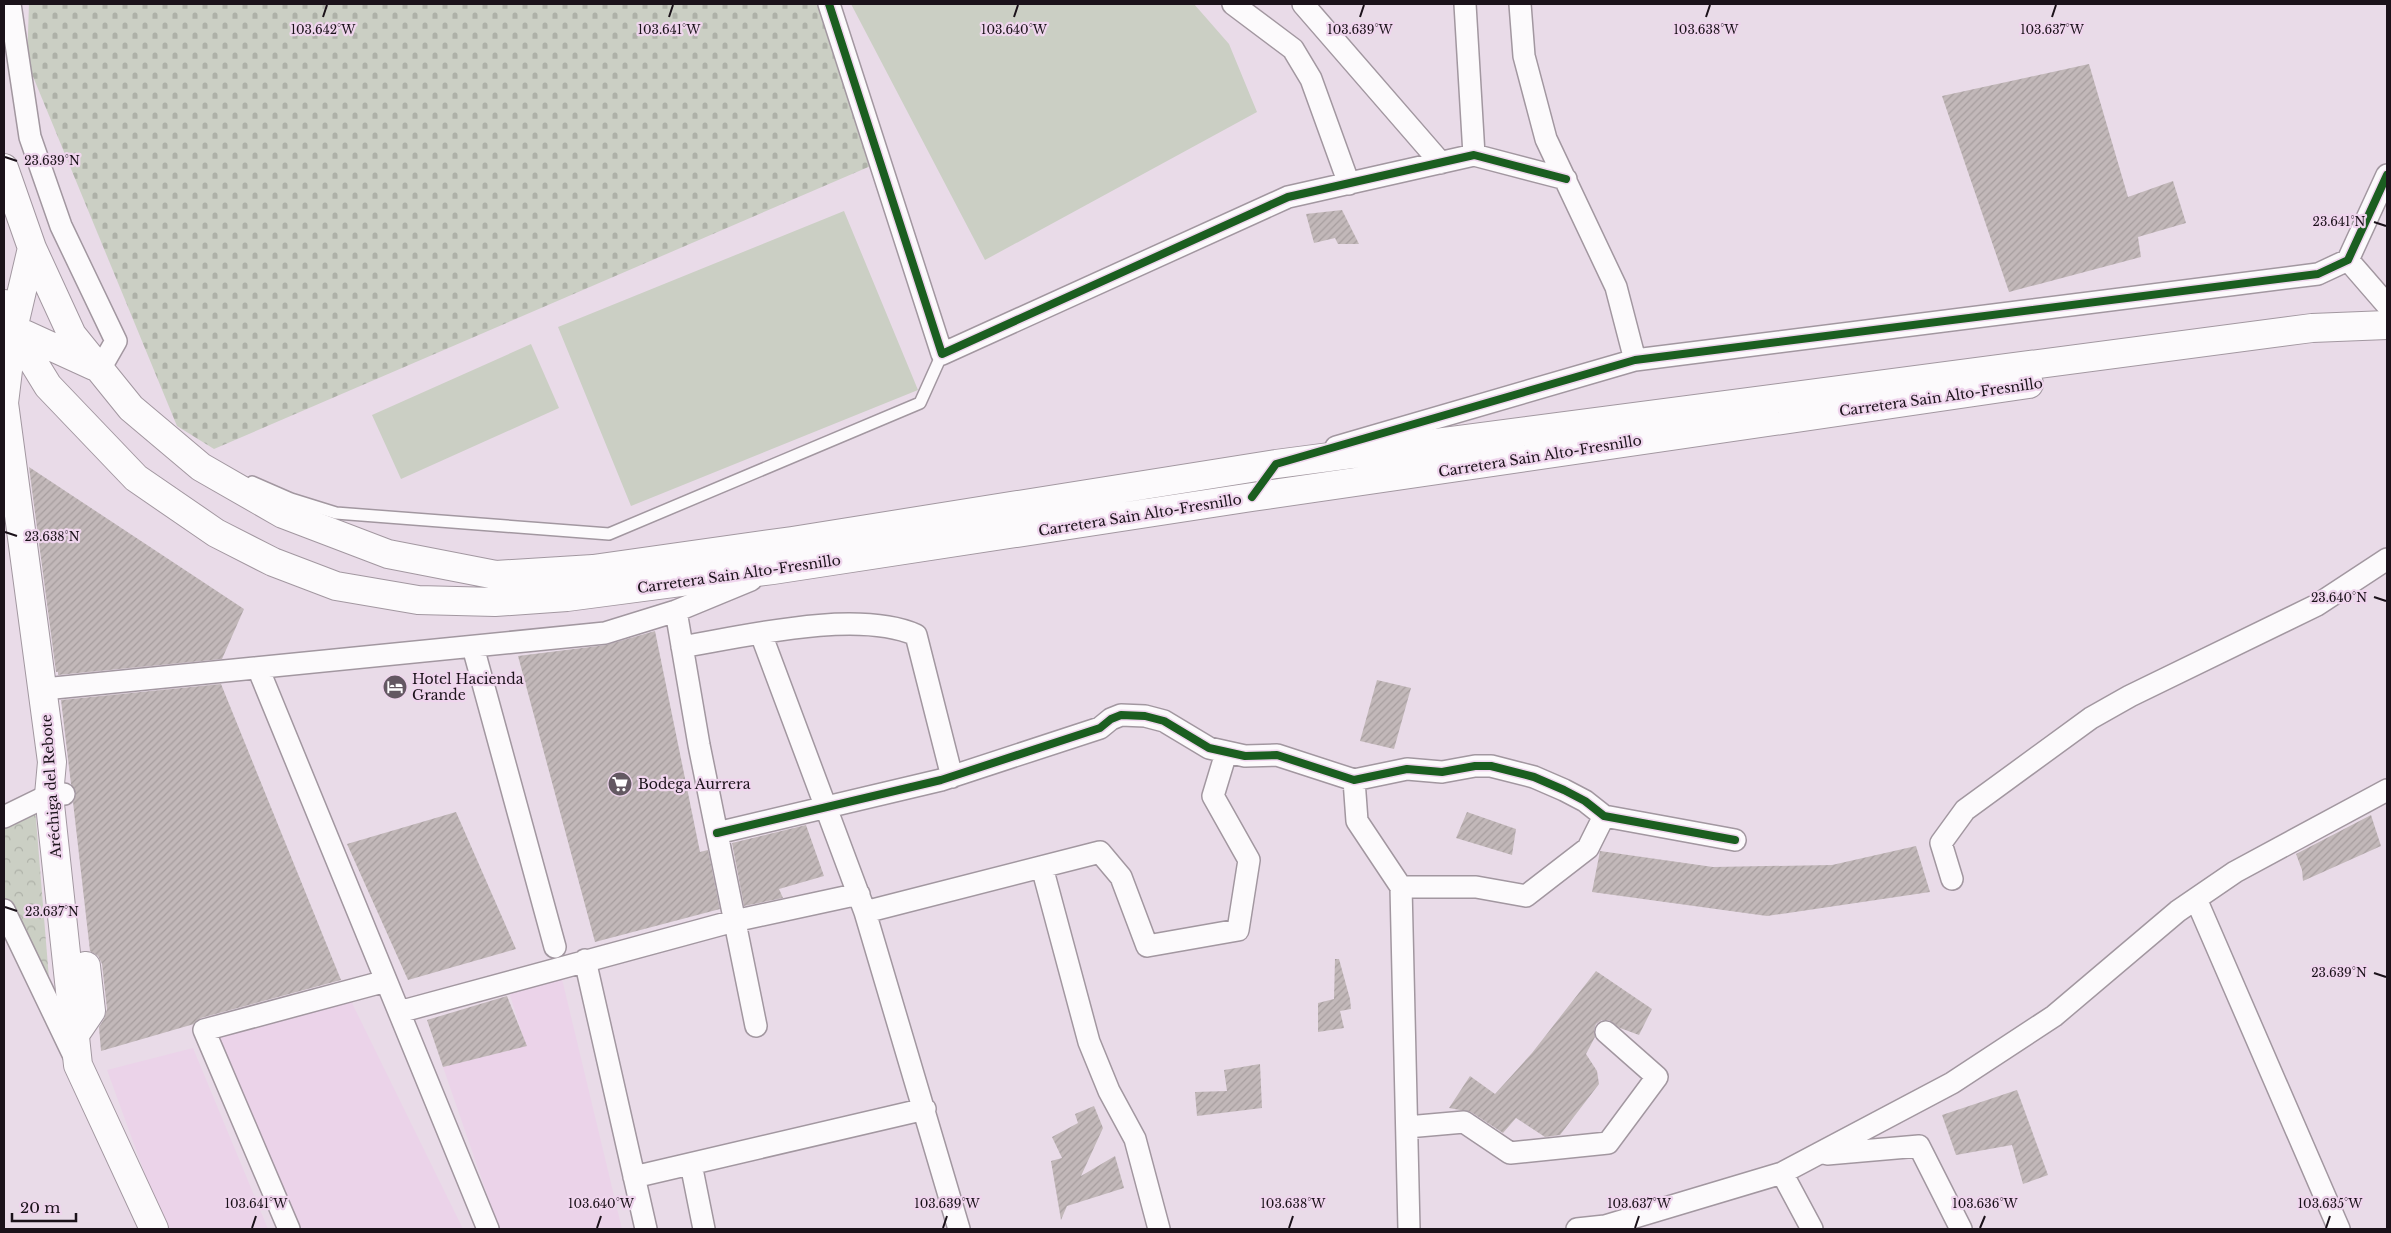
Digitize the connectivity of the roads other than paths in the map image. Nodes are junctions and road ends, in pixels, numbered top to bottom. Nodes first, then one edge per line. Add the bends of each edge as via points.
1 (10, 4) edge
2 (829, 4) edge
3 (1233, 4) edge
4 (1303, 4) edge
5 (1466, 4) edge
6 (1520, 4) edge
7 (1474, 155) junction
8 (1441, 163) junction
9 (4, 168) edge
10 (2387, 174) edge
11 (1566, 178) junction
12 (1349, 184) junction
13 (32, 248) junction
14 (2348, 260) junction
15 (4, 304) edge
16 (2387, 305) edge
17 (2387, 326) edge
18 (14, 329) junction
19 (2387, 339) edge
20 (942, 354) junction
21 (1635, 360) junction
22 (100, 369) junction
23 (4, 403) edge
24 (1276, 464) junction
25 (245, 478) dead end
26 (1252, 497) junction
27 (777, 543) junction
28 (2387, 559) edge
29 (773, 570) junction
30 (676, 610) junction
31 (761, 634) junction
32 (474, 647) junction
33 (682, 647) junction
34 (258, 668) junction
35 (44, 689) junction
36 (1226, 753) junction
37 (952, 777) junction
38 (1354, 780) junction
39 (2387, 790) edge
40 (57, 795) junction
41 (826, 807) junction
42 (1604, 816) junction
43 (4, 817) edge
44 (716, 833) junction
45 (1734, 840) dead end
46 (1042, 867) junction
47 (1952, 879) dead end
48 (1401, 887) junction
49 (2196, 898) junction
50 (862, 903) junction
51 (4, 910) edge
52 (734, 921) junction
53 (555, 946) dead end
54 (585, 960) junction
55 (386, 981) junction
56 (399, 1012) junction
57 (756, 1026) dead end
58 (1606, 1032) dead end
59 (78, 1065) junction
60 (925, 1109) junction
61 (1407, 1128) junction
62 (1817, 1155) junction
63 (691, 1164) junction
64 (1782, 1173) junction
65 (634, 1177) junction
66 (1658, 1220) edge
67 (154, 1229) edge
68 (289, 1229) edge
69 (488, 1229) edge
70 (646, 1229) edge
71 (704, 1229) edge
72 (959, 1229) edge
73 (1159, 1229) edge
74 (1409, 1229) edge
75 (1577, 1229) edge
76 (1812, 1229) edge
77 (1961, 1229) edge
78 (2339, 1229) edge

1 - 22 street via 30,137 61,226 116,341
2 - 20 street
3 - 12 street via 1293,49 1311,79
4 - 8 street
5 - 7 street
6 - 11 street via 1524,56 1546,139
7 - 8 street
7 - 11 street
8 - 12 street
9 - 13 main road
10 - 14 street
11 - 21 street via 1616,287
12 - 20 street via 1288,197
13 - 18 main road, Aréchiga del Rebote
13 - 22 main road via 72,335
14 - 16 street
14 - 21 street via 2318,274
15 - 18 main road, Carretera Sain Alto-Fresnillo
17 - 24 main road via 2312,328
18 - 22 main road
18 - 23 main road, Aréchiga del Rebote
18 - 29 main road, Carretera Sain Alto-Fresnillo via 48,386 136,478 216,533 273,562 336,586 418,600 495,602
19 - 26 main road, Carretera Sain Alto-Fresnillo via 2192,361
20 - 25 lane via 920,403 609,534 336,513 291,499
21 - 24 street
22 - 27 main road via 131,408 283,514 388,554 496,575 593,570
23 - 35 main road, Aréchiga del Rebote
24 - 26 street
24 - 27 main road
26 - 29 main road, Carretera Sain Alto-Fresnillo
27 - 29 street
28 - 47 street via 2318,605 2090,718 1965,810 1941,843
29 - 30 street
30 - 32 street via 605,633
30 - 33 street
31 - 33 street
31 - 37 street via 842,623 900,628 916,635
31 - 41 street
32 - 34 street
32 - 53 street
33 - 44 street
34 - 35 street
34 - 55 street
35 - 40 main road, Aréchiga del Rebote
36 - 37 street via 1209,748 1164,721 1121,715 1100,728
36 - 38 street via 1277,755
36 - 46 street via 1213,796 1249,860 1238,930 1147,946 1121,877 1100,852
37 - 41 street
38 - 42 street via 1407,770 1442,772 1491,766 1534,777 1564,790
38 - 48 street via 1357,820
39 - 49 street via 2235,872
40 - 43 street
40 - 59 main road, Aréchiga del Rebote via 91,1012 74,1036
41 - 44 street
41 - 50 street
42 - 45 street
42 - 48 street via 1588,848 1526,896 1476,888
44 - 52 street
46 - 50 street
46 - 73 street via 1088,1042 1109,1091 1136,1139
48 - 61 street
49 - 62 street via 2054,1016 1952,1082
49 - 78 street
50 - 52 street
50 - 60 street
51 - 59 street
52 - 54 street
52 - 57 street
54 - 56 street
54 - 65 street
55 - 56 street
55 - 68 street via 204,1030
56 - 69 street
58 - 61 street via 1657,1077 1608,1143 1510,1153 1464,1122
59 - 67 main road
60 - 63 street
60 - 72 street
61 - 74 street
62 - 64 street
62 - 77 street via 1919,1146
63 - 65 street
63 - 71 street
64 - 66 street
64 - 76 street
65 - 70 street
66 - 75 street

